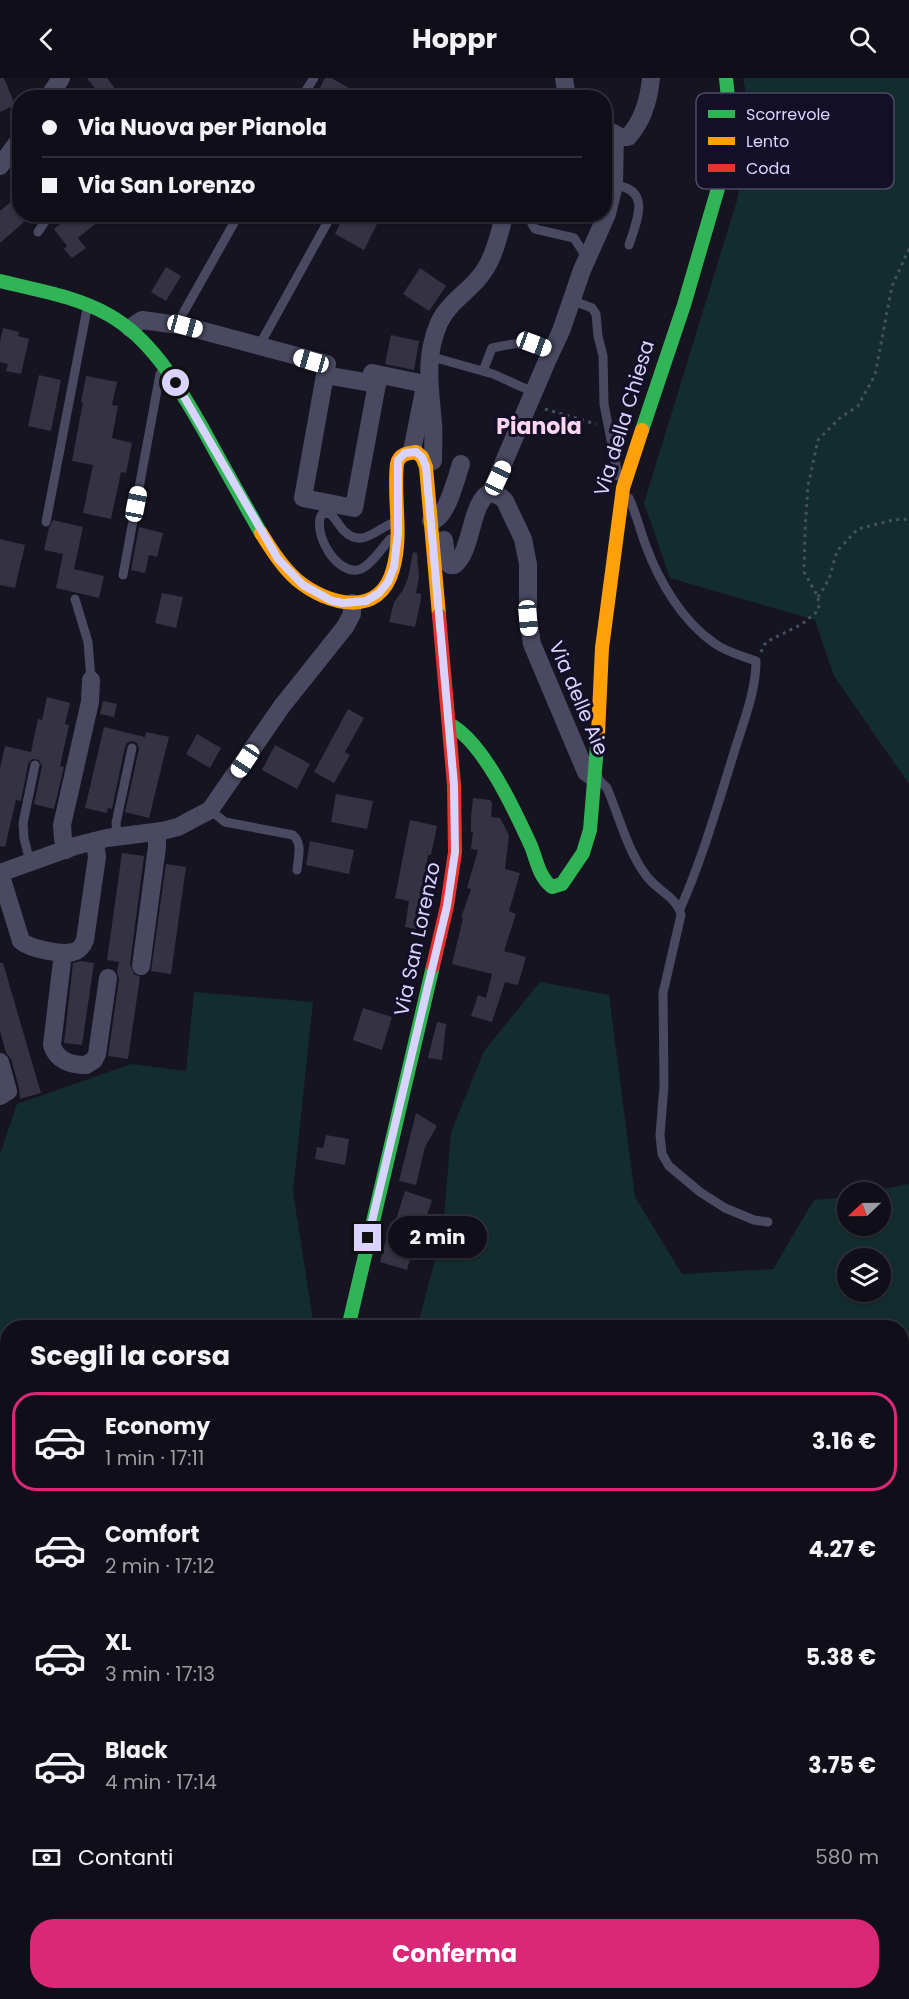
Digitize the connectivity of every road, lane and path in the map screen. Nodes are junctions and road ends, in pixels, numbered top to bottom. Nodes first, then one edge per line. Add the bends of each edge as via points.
1 (651, 78) edge
2 (726, 78) edge
3 (728, 93) edge
4 (612, 132) edge
5 (12, 149) edge
6 (612, 158) edge
7 (1, 163) edge
8 (614, 185) junction
9 (718, 189) edge
10 (612, 193) edge
11 (45, 222) edge
12 (234, 222) edge
13 (328, 222) edge
14 (502, 222) edge
15 (532, 222) edge
16 (603, 222) edge
17 (38, 232) dead end
18 (629, 245) dead end
19 (909, 249) edge
20 (587, 258) junction
21 (0, 281) edge
22 (571, 300) junction
23 (88, 304) junction
24 (177, 324) junction
25 (130, 328) junction
26 (259, 346) junction
27 (552, 351) junction
28 (163, 363) junction
29 (483, 371) junction
30 (427, 372) junction
31 (372, 373) dead end
32 (326, 375) junction
33 (531, 398) junction
34 (608, 423) junction
35 (412, 451) junction
36 (433, 460) dead end
37 (461, 464) dead end
38 (623, 488) junction
39 (491, 492) junction
40 (330, 508) junction
41 (909, 519) edge
42 (433, 521) junction
43 (46, 522) dead end
44 (398, 528) junction
45 (123, 575) dead end
46 (818, 597) junction
47 (75, 599) dead end
48 (352, 603) junction
49 (756, 661) junction
50 (92, 680) joint
51 (449, 724) junction
52 (132, 748) dead end
53 (35, 765) dead end
54 (594, 778) junction
55 (210, 810) junction
56 (157, 832) junction
57 (117, 837) junction
58 (95, 841) junction
59 (66, 850) junction
60 (30, 862) junction
61 (297, 870) dead end
62 (0, 873) edge
63 (680, 909) junction
64 (63, 953) junction
65 (141, 966) dead end
66 (108, 978) dead end
67 (0, 1062) edge
68 (0, 1096) edge
69 (768, 1222) dead end
70 (350, 1320) edge

1 - 4 street via 643,114 631,134 624,137
2 - 3 main road, Via della Chiesa
5 - 7 street
6 - 8 street
8 - 10 street
8 - 18 lane via 633,191 639,200
9 - 38 main road, Via della Chiesa
11 - 17 lane
12 - 24 lane
13 - 26 lane
14 - 30 street via 489,262 440,320
15 - 20 lane via 535,229 574,238
16 - 20 street
19 - 46 path via 892,286 875,375 858,406 818,440 808,486 804,572
20 - 22 street
21 - 23 main road
22 - 27 street
22 - 34 lane via 595,311
23 - 25 main road
23 - 43 lane
24 - 25 street via 142,320
24 - 26 street
25 - 28 main road
26 - 32 street via 327,364
27 - 29 lane via 521,342 492,348
27 - 33 street
28 - 45 lane
28 - 48 main road via 282,564 311,590 332,601
29 - 30 lane
29 - 33 lane via 510,381
30 - 31 street
30 - 35 street
30 - 36 street
32 - 40 street via 303,498
32 - 40 street via 377,384 354,507
33 - 34 path via 597,424
33 - 39 street
34 - 38 lane via 618,482
35 - 42 main road, Via San Lorenzo via 422,457 426,467
35 - 44 main road via 403,454 397,464
37 - 42 street via 443,512
38 - 49 lane via 654,565 674,601 714,643
38 - 54 main road, Via della Chiesa via 602,648
39 - 42 street via 480,504 464,550 453,565 447,561 443,528
39 - 54 street, Via delle Aie via 509,508 526,552 530,635 535,654 586,772
40 - 44 lane via 345,532 360,539 386,525
40 - 44 lane via 320,516 321,533 333,558 348,569 363,568
41 - 46 path via 858,529 837,551 829,579
42 - 51 main road, Via San Lorenzo
44 - 48 main road via 394,567 388,582 372,598
46 - 49 path via 819,610 802,624 766,642
47 - 50 lane via 88,642
48 - 55 street via 352,614 345,627 282,706
49 - 63 lane via 745,715 694,878
50 - 59 street via 62,825
51 - 54 main road, Via della Chiesa via 463,732 487,763 549,886 565,882 583,853 590,830
51 - 70 main road, Via San Lorenzo via 456,820 453,879
52 - 57 lane via 116,823
53 - 60 lane via 23,823
54 - 63 lane via 607,788 643,872
55 - 56 street via 178,827
55 - 61 lane via 225,822 292,835 300,847
56 - 57 street
56 - 65 street
57 - 58 street
58 - 59 street
58 - 64 street via 97,858 85,940 79,950
59 - 60 street
60 - 62 street
62 - 64 street via 21,941
63 - 69 lane via 663,993 662,1154 669,1166 724,1208
64 - 66 street via 52,1045 59,1058 81,1065 94,1060
67 - 68 street via 8,1091

